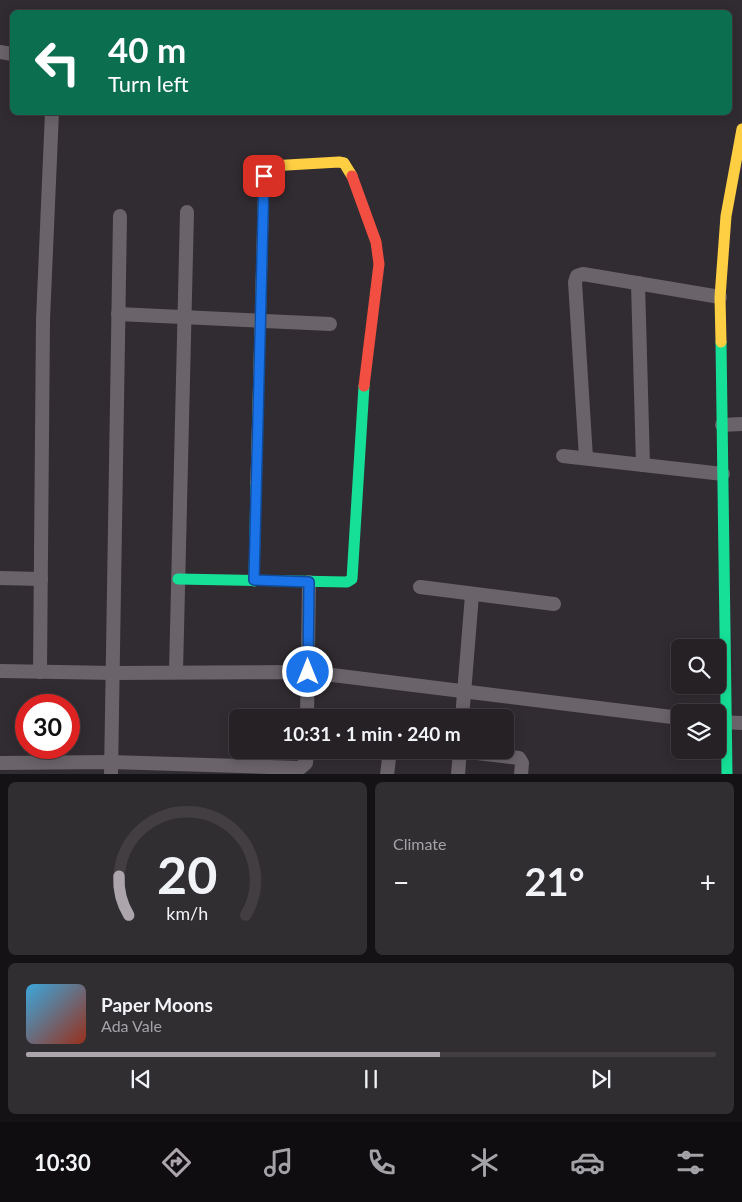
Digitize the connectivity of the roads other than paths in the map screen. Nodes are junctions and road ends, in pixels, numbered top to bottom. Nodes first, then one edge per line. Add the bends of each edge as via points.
1 (52, 115) edge
2 (742, 128) edge
3 (187, 212) dead end
4 (120, 216) dead end
5 (638, 283) junction
6 (720, 297) junction
7 (118, 314) junction
8 (184, 317) junction
9 (260, 320) junction
10 (330, 324) dead end
11 (742, 424) edge
12 (722, 425) junction
13 (563, 456) dead end
14 (586, 458) junction
15 (643, 464) junction
16 (723, 474) junction
17 (0, 578) edge
18 (41, 579) junction
19 (178, 579) junction
20 (254, 580) junction
21 (309, 582) junction
22 (420, 587) dead end
23 (472, 595) junction
24 (554, 604) dead end
25 (0, 671) edge
26 (40, 672) junction
27 (176, 672) junction
28 (308, 672) junction
29 (114, 673) junction
30 (465, 691) junction
31 (722, 704) edge
32 (307, 709) edge
33 (463, 709) edge
34 (671, 717) edge
35 (726, 723) edge
36 (742, 723) edge
37 (514, 757) edge
38 (306, 759) edge
39 (389, 759) edge
40 (457, 759) edge
41 (726, 759) edge
42 (0, 763) edge
43 (111, 768) edge
44 (387, 774) edge
45 (458, 774) edge
46 (521, 774) edge
47 (727, 774) edge

1 - 18 street via 43,320
2 - 6 street via 726,216
3 - 8 street
4 - 7 street
5 - 6 street
5 - 14 street via 582,274 576,282
5 - 15 street
6 - 12 street
7 - 8 street
7 - 29 street
8 - 9 street
8 - 19 street
9 - 10 street
9 - 20 street
9 - 21 street via 266,170 270,166 344,163 376,242 379,264 361,417 352,579 347,582
11 - 12 street
12 - 16 street
13 - 14 street
14 - 15 street
15 - 16 street
16 - 31 street
17 - 18 street
18 - 26 street
19 - 20 street
19 - 27 street
20 - 21 street
21 - 28 street
22 - 23 street
23 - 24 street
23 - 30 street
25 - 26 street
26 - 29 street
27 - 28 street
27 - 29 street
28 - 30 street
28 - 32 street
29 - 43 street
30 - 33 street
30 - 34 street
35 - 36 street
37 - 46 street via 519,758 522,764
38 - 43 street via 300,768
39 - 44 street
40 - 45 street
41 - 47 street
42 - 43 street

